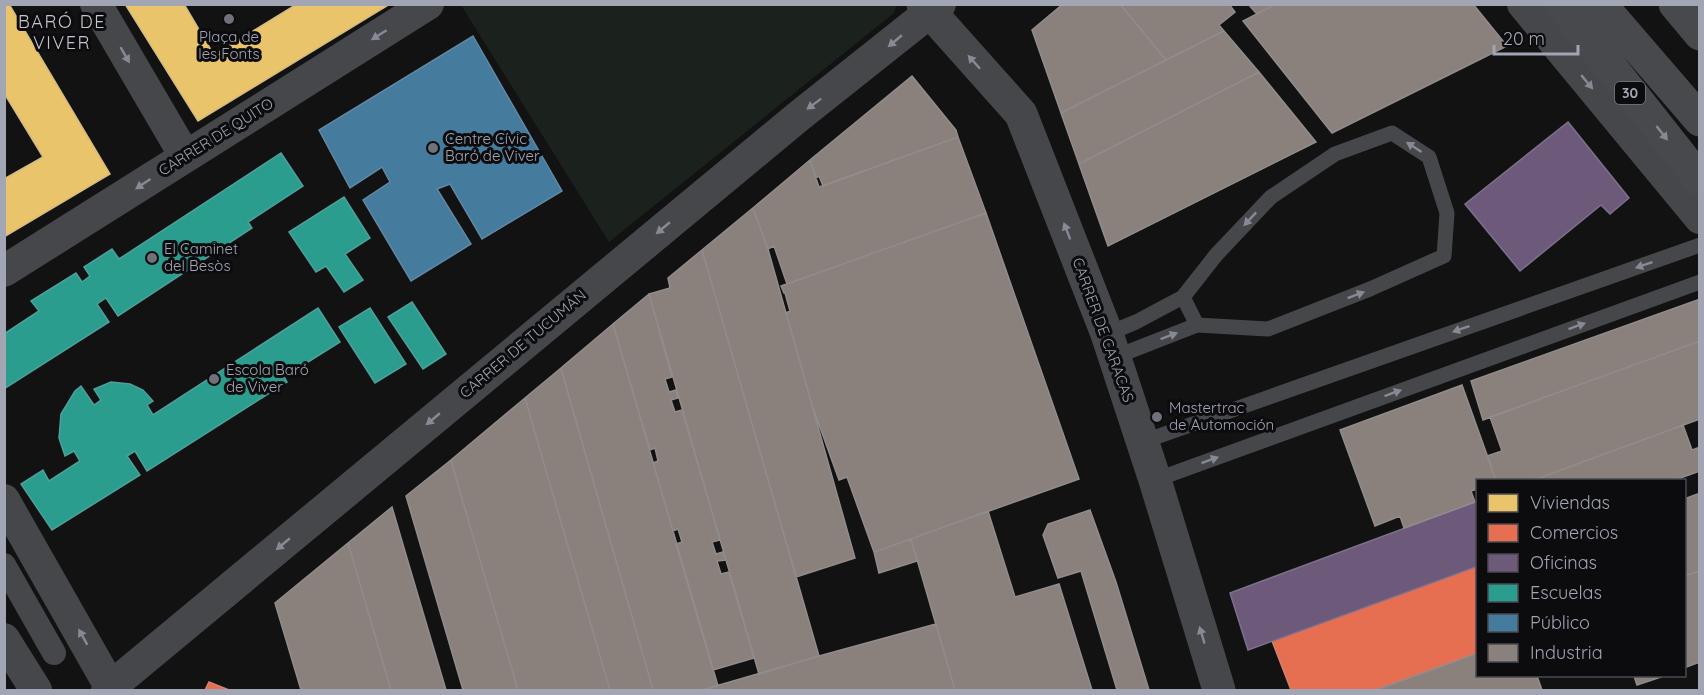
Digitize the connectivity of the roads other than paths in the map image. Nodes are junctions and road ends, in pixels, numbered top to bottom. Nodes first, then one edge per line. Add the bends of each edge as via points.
1 (96, 4) edge
2 (428, 4) edge
3 (1523, 4) edge
4 (1561, 4) edge
5 (1600, 4) edge
6 (1675, 4) edge
7 (931, 7) edge
8 (1700, 34) edge
9 (1700, 120) edge
10 (185, 156) junction
11 (1700, 180) edge
12 (1700, 218) edge
13 (1700, 245) edge
14 (4, 271) edge
15 (1700, 282) edge
16 (1183, 297) junction
17 (1197, 325) junction
18 (1111, 346) junction
19 (1142, 442) junction
20 (1155, 480) junction
21 (4, 500) edge
22 (4, 565) edge
23 (4, 639) edge
24 (54, 653) dead end
25 (111, 689) edge
26 (36, 690) edge
27 (1219, 690) edge

1 -> 10 street
2 -> 10 street, CARRER DE QUITO
3 -> 12 street
4 -> 11 highway, 30
5 - 9 highway
6 - 8 highway
18 -> 7 street, CARRER DE CARACAS via 1021,114
7 -> 25 street, CARRER DE TUCUMÁN
10 -> 14 street, CARRER DE QUITO
13 -> 19 lane
20 -> 15 lane
16 - 17 lane
17 -> 16 lane via 1268,329 1444,256 1447,213 1429,157 1392,133 1335,154 1271,197
16 - 18 lane via 1136,322
18 -> 17 lane
18 - 19 street, CARRER DE CARACAS
19 - 20 street, CARRER DE CARACAS
27 -> 20 street, CARRER DE CARACAS
25 -> 21 street
22 - 24 street
23 - 26 street

